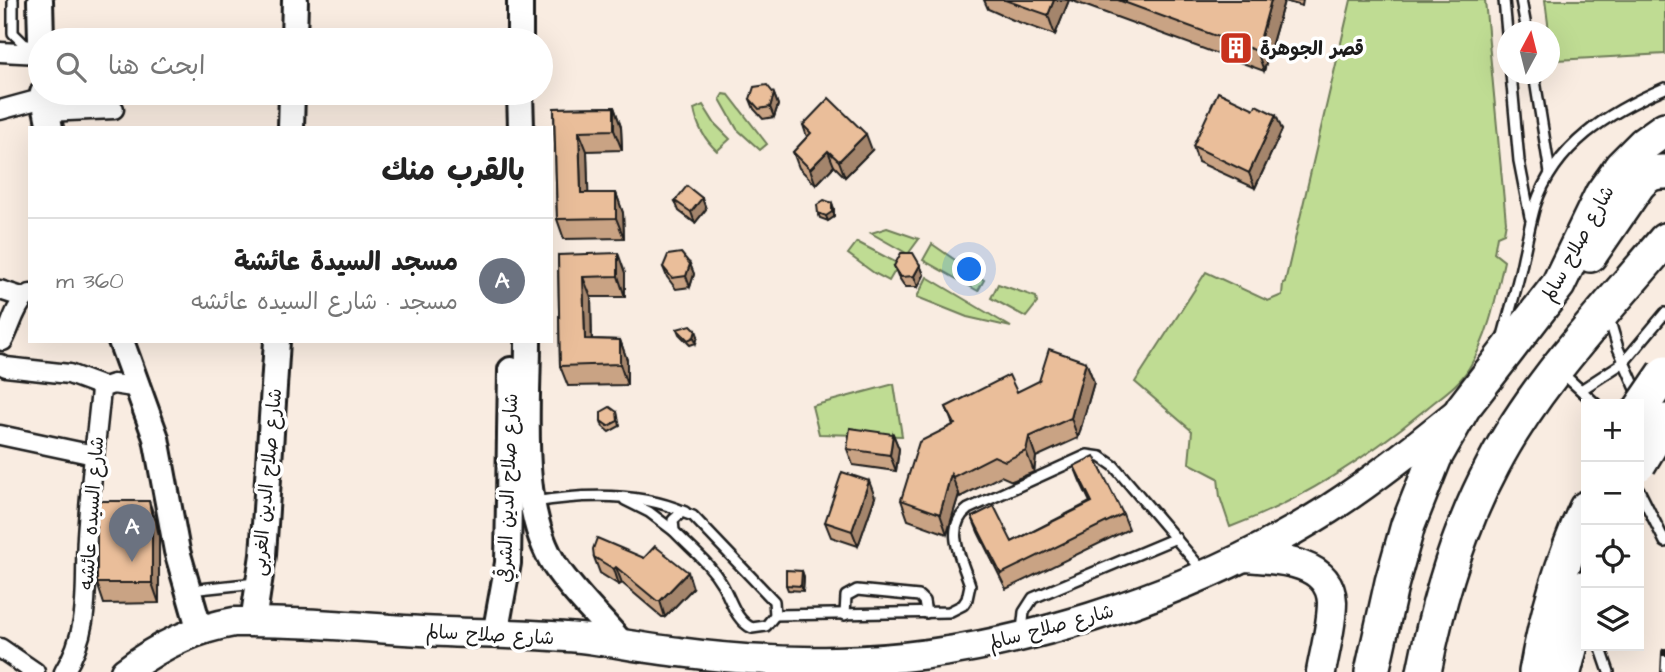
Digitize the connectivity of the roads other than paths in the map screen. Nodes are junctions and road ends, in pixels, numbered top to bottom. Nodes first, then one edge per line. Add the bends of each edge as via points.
1 (13, 0) edge
2 (40, 0) edge
3 (295, 0) edge
4 (508, 0) edge
5 (520, 0) edge
6 (1504, 0) edge
7 (1521, 0) edge
8 (1505, 21) edge
9 (1525, 21) edge
10 (41, 28) edge
11 (294, 28) edge
12 (507, 28) edge
13 (520, 28) edge
14 (28, 45) edge
15 (0, 52) edge
16 (28, 53) edge
17 (1512, 84) edge
18 (1536, 84) edge
19 (1665, 88) edge
20 (292, 105) edge
21 (507, 105) edge
22 (520, 105) edge
23 (46, 108) edge
24 (114, 109) dead end
25 (0, 110) edge
26 (291, 126) edge
27 (506, 126) edge
28 (521, 126) edge
29 (1665, 129) edge
30 (1665, 172) edge
31 (1550, 173) junction
32 (1531, 221) junction
33 (1665, 240) edge
34 (1558, 285) junction
35 (0, 290) edge
36 (28, 296) edge
37 (1607, 309) junction
38 (1665, 313) edge
39 (3, 341) dead end
40 (122, 343) edge
41 (278, 343) edge
42 (511, 343) edge
43 (528, 343) edge
44 (1624, 362) junction
45 (0, 364) edge
46 (1496, 365) junction
47 (1665, 373) edge
48 (1569, 379) junction
49 (104, 387) junction
50 (139, 388) junction
51 (1591, 399) edge
52 (1644, 404) edge
53 (1463, 408) junction
54 (1664, 431) edge
55 (0, 435) edge
56 (94, 456) junction
57 (1644, 464) edge
58 (620, 498) junction
59 (1644, 500) edge
60 (532, 502) junction
61 (686, 512) junction
62 (1581, 520) edge
63 (674, 531) junction
64 (1176, 538) junction
65 (1665, 542) edge
66 (1242, 557) junction
67 (1205, 573) junction
68 (258, 583) junction
69 (1586, 588) edge
70 (188, 590) junction
71 (926, 613) junction
72 (775, 615) junction
73 (845, 615) junction
74 (253, 621) junction
75 (1433, 627) junction
76 (200, 631) junction
77 (495, 635) junction
78 (1021, 636) junction
79 (623, 645) junction
80 (0, 649) edge
81 (1602, 651) edge
82 (25, 669) edge
83 (64, 672) edge
84 (125, 672) edge
85 (1321, 672) edge
86 (1372, 672) edge
87 (1424, 672) edge
88 (1433, 672) edge
89 (1536, 672) edge
90 (1564, 672) edge
91 (1609, 672) edge

1 - 14 lane via 12,28
2 - 10 main road
3 - 11 main road
4 - 12 main road
5 - 13 main road
6 - 8 lane
7 - 9 lane
15 - 16 street
17 - 32 lane via 1519,161
18 - 31 lane
19 - 31 lane via 1596,125
20 - 26 main road
21 - 27 main road
22 - 28 main road
23 - 24 street
23 - 25 street
29 - 34 highway, شارع صلاح سالم via 1621,167 1602,194
30 - 34 highway via 1646,176 1592,253
31 - 32 lane
32 - 46 lane
33 - 37 highway
34 - 46 highway, شارع صلاح سالم
35 - 36 street
36 - 39 street via 17,306
37 - 44 lane
37 - 48 highway
38 - 44 lane
40 - 50 main road
41 - 68 main road, شارع صلاح الدين الغربى
42 - 77 main road, شارع صلاح الدين الشرقي via 508,563
43 - 60 main road, شارع صلاح الدين الشرقي
44 - 48 lane
44 - 54 lane
45 - 49 street via 69,374
46 - 53 highway, شارع صلاح سالم
47 - 52 highway, bridge
48 - 51 lane
48 - 75 highway via 1522,416 1493,464 1454,553
49 - 50 street
49 - 56 street, شارع السيده عائشه
50 - 70 main road via 156,438
53 - 66 main road, شارع صلاح سالم via 1369,482
53 - 86 highway via 1435,457 1408,525
54 - 57 highway, bridge
55 - 56 street
56 - 83 street, شارع السيده عائشه via 84,623 76,653
58 - 60 lane
58 - 61 lane via 661,503
58 - 63 lane
59 - 65 lane
60 - 79 main road, شارع صلاح الدين الشرقي via 538,530 555,566
61 - 63 lane via 673,520
61 - 72 lane via 774,601
62 - 89 highway via 1554,593
63 - 72 lane via 711,567 745,625 759,628
64 - 67 lane
64 - 71 lane via 1108,460 1081,457 962,513 954,531 970,585 967,599 957,610
64 - 78 lane via 1033,598 1024,612
66 - 67 main road, شارع صلاح سالم
66 - 85 main road via 1294,563 1322,579 1332,602
67 - 78 main road, شارع صلاح سالم via 1140,601
68 - 70 lane
68 - 74 main road, شارع صلاح الدين الغربى
69 - 90 highway
70 - 76 main road
71 - 73 lane
71 - 73 lane via 919,596 857,590 846,596
72 - 73 lane
74 - 76 main road, شارع صلاح سالم
74 - 77 main road, شارع صلاح سالم
75 - 87 highway
75 - 88 main road
76 - 84 main road, شارع صلاح سالم via 155,650
77 - 79 main road, شارع صلاح سالم
78 - 79 main road, شارع صلاح سالم via 923,655 834,661 702,655
80 - 82 street
81 - 91 lane

